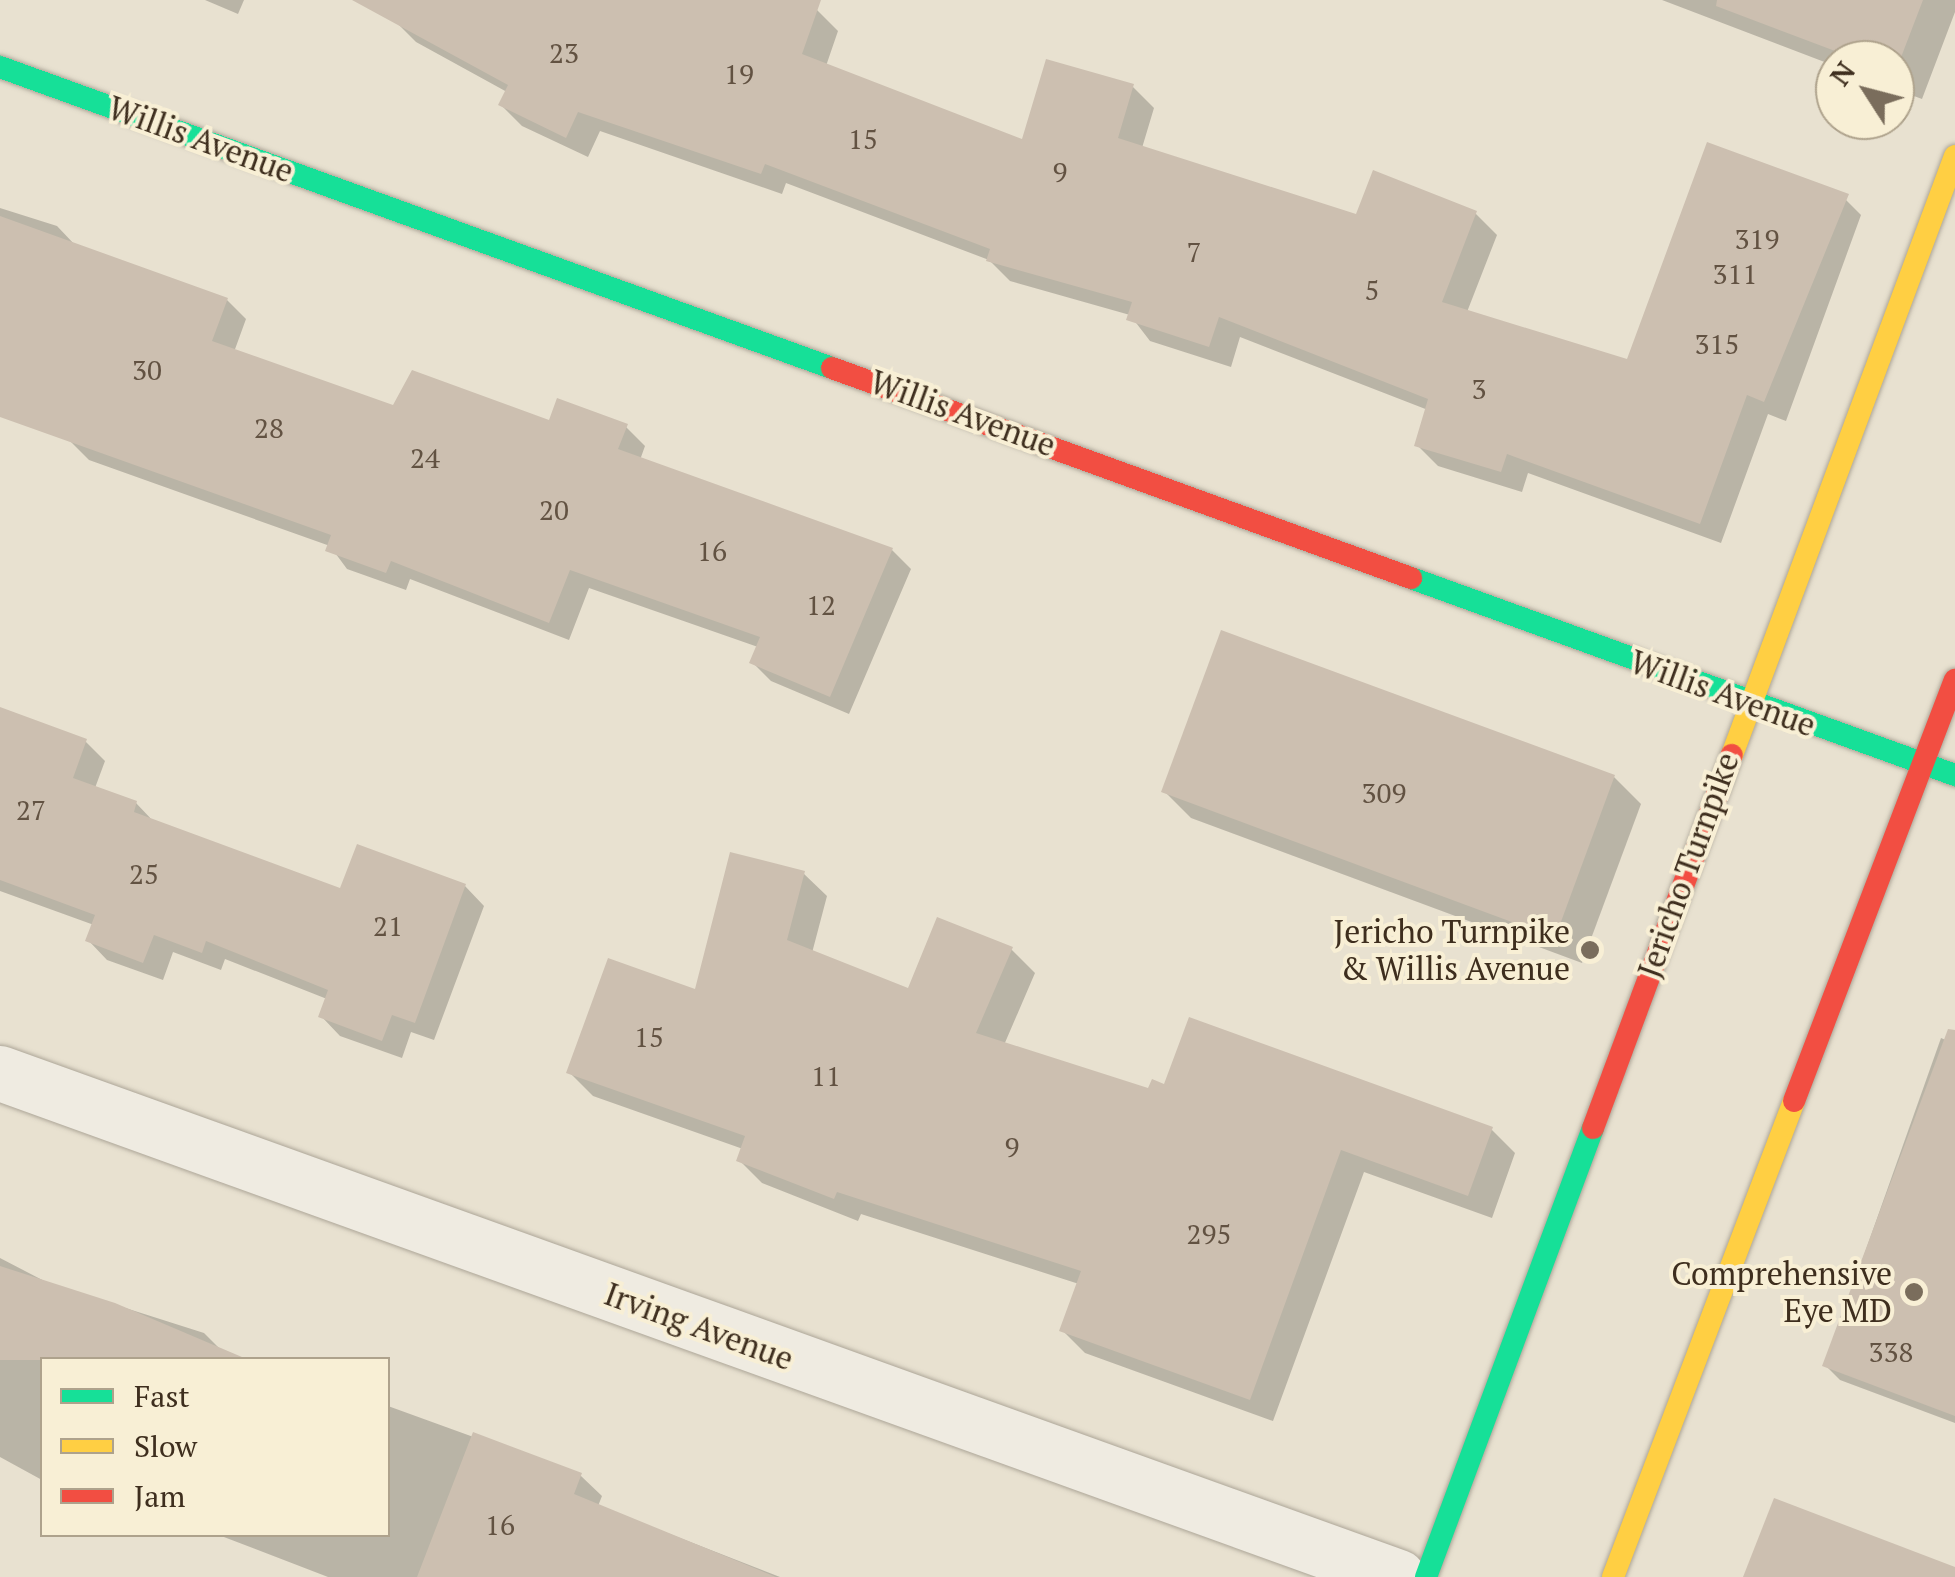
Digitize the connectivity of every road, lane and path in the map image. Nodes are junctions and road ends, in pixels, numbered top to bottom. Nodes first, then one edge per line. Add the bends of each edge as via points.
1 (0, 67) edge
2 (1955, 156) edge
3 (1955, 680) edge
4 (1747, 704) junction
5 (1925, 762) junction
6 (1955, 775) edge
7 (0, 1073) edge
8 (1398, 1577) edge
9 (1426, 1577) edge
10 (1613, 1577) edge

1 - 4 main road, Willis Avenue via 1126,471
2 - 4 main road, Jericho Turnpike
3 - 5 main road
4 - 5 main road, Willis Avenue
4 - 9 main road, Jericho Turnpike
5 - 6 main road, Willis Avenue
5 - 10 main road
7 - 8 street, Irving Avenue

